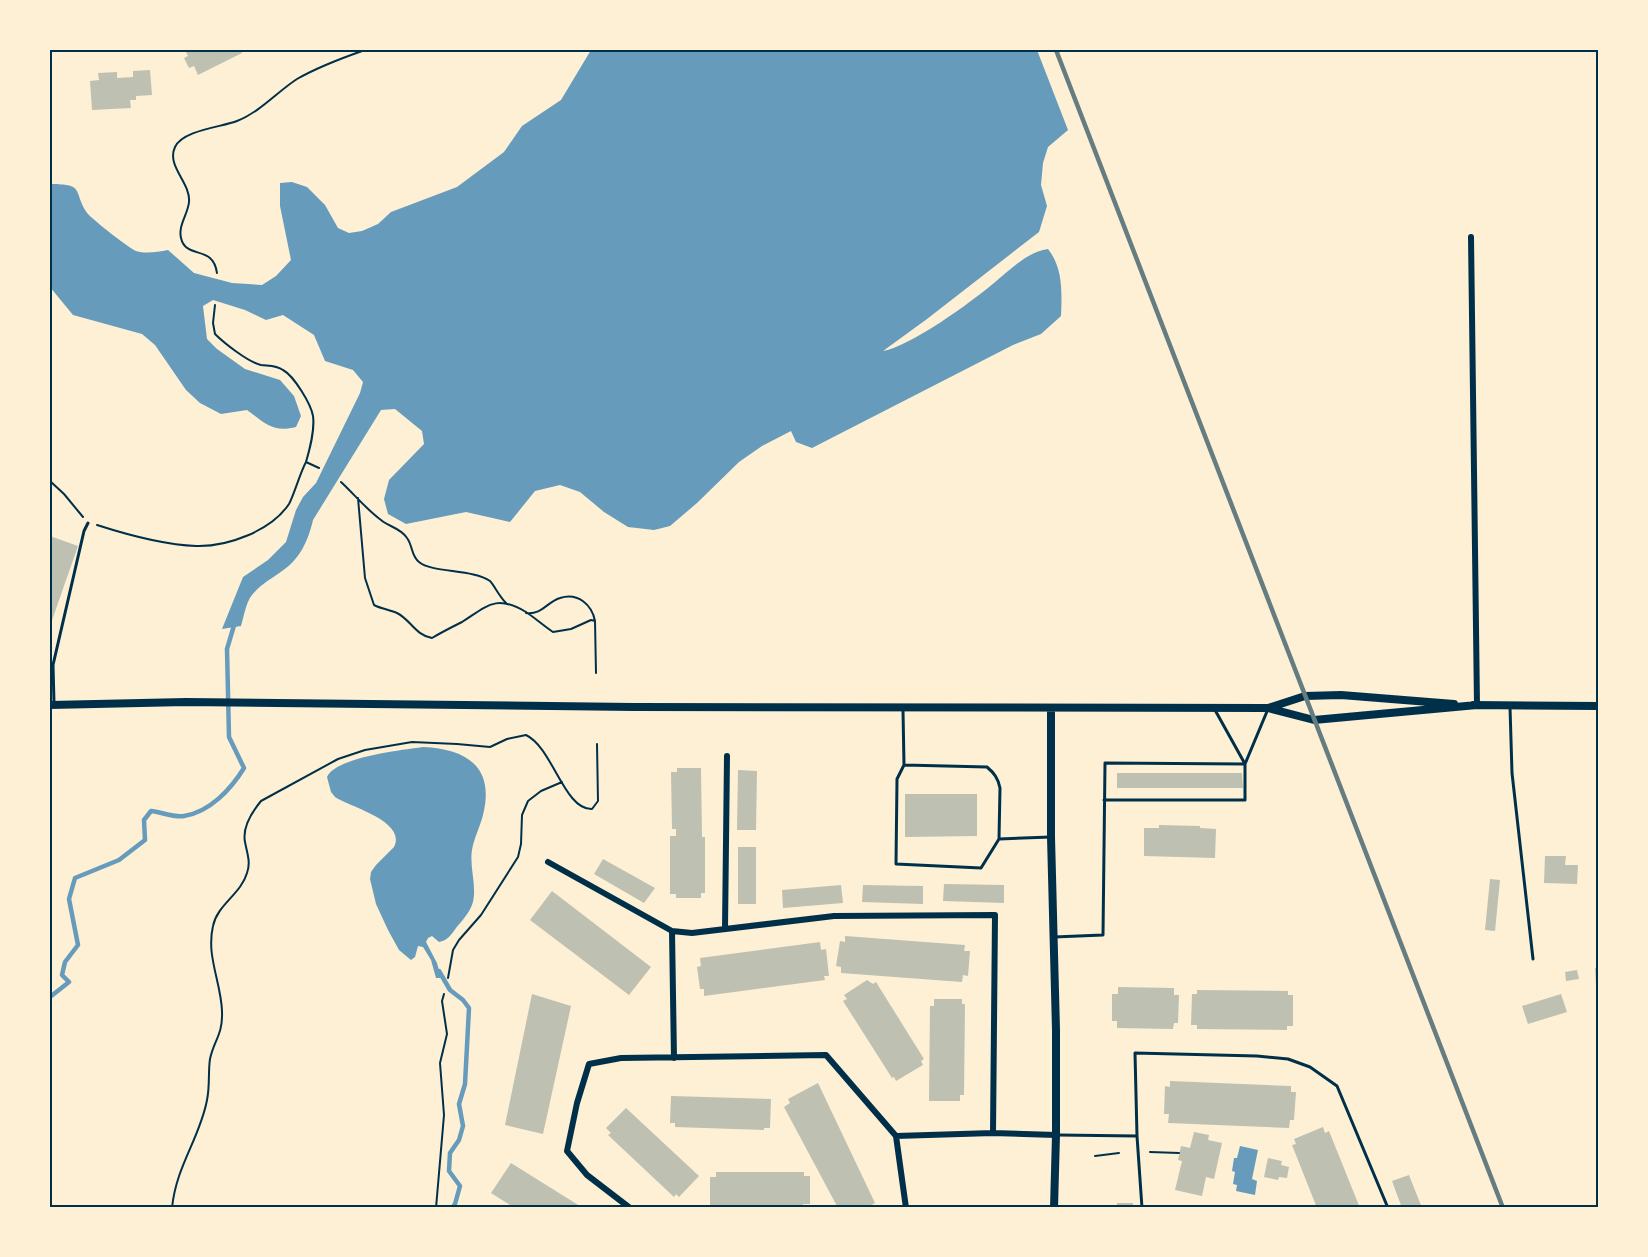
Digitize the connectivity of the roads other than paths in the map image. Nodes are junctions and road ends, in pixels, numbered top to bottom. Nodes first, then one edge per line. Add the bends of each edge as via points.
1 (1471, 237) dead end
2 (88, 523) road end
3 (52, 705) edge
4 (1477, 705) junction
5 (1510, 705) junction
6 (1599, 706) edge
7 (903, 708) junction
8 (1051, 708) junction
9 (1213, 708) junction
10 (1268, 708) junction
11 (727, 756) dead end
12 (1245, 764) junction
13 (904, 765) junction
14 (1104, 800) junction
15 (1051, 837) junction
16 (999, 839) junction
17 (548, 862) dead end
18 (725, 929) junction
19 (672, 931) junction
20 (1053, 937) junction
21 (1533, 959) dead end
22 (674, 1058) junction
23 (993, 1133) junction
24 (1056, 1135) junction
25 (896, 1136) junction
26 (1137, 1136) junction
27 (630, 1208) edge
28 (906, 1208) edge
29 (1054, 1208) edge
30 (1142, 1208) edge
31 (1388, 1208) edge

1 - 4 street
2 - 3 lane via 53,665
3 - 7 street via 186,702
4 - 5 street
4 - 10 street via 1314,720
4 - 10 street via 1317,695
5 - 6 street
5 - 21 lane via 1512,773
7 - 8 street
7 - 13 lane
8 - 9 street
8 - 15 street
9 - 10 street
9 - 12 lane
10 - 12 lane
11 - 18 street
12 - 14 lane via 1245,800
12 - 14 lane via 1105,763
13 - 16 lane via 987,767 1000,788
13 - 16 lane via 897,779 896,864 981,868
14 - 20 lane via 1103,935
15 - 16 lane
15 - 20 street
17 - 19 street
18 - 19 street
18 - 23 street via 834,916 995,915
19 - 22 street
20 - 24 street
22 - 25 street via 826,1055
22 - 27 street via 621,1058 589,1064 577,1103 567,1151 587,1175
23 - 24 street
23 - 25 street
24 - 26 lane
24 - 29 street
25 - 28 street
26 - 30 lane
26 - 31 lane via 1135,1053 1288,1059 1310,1067 1337,1086

